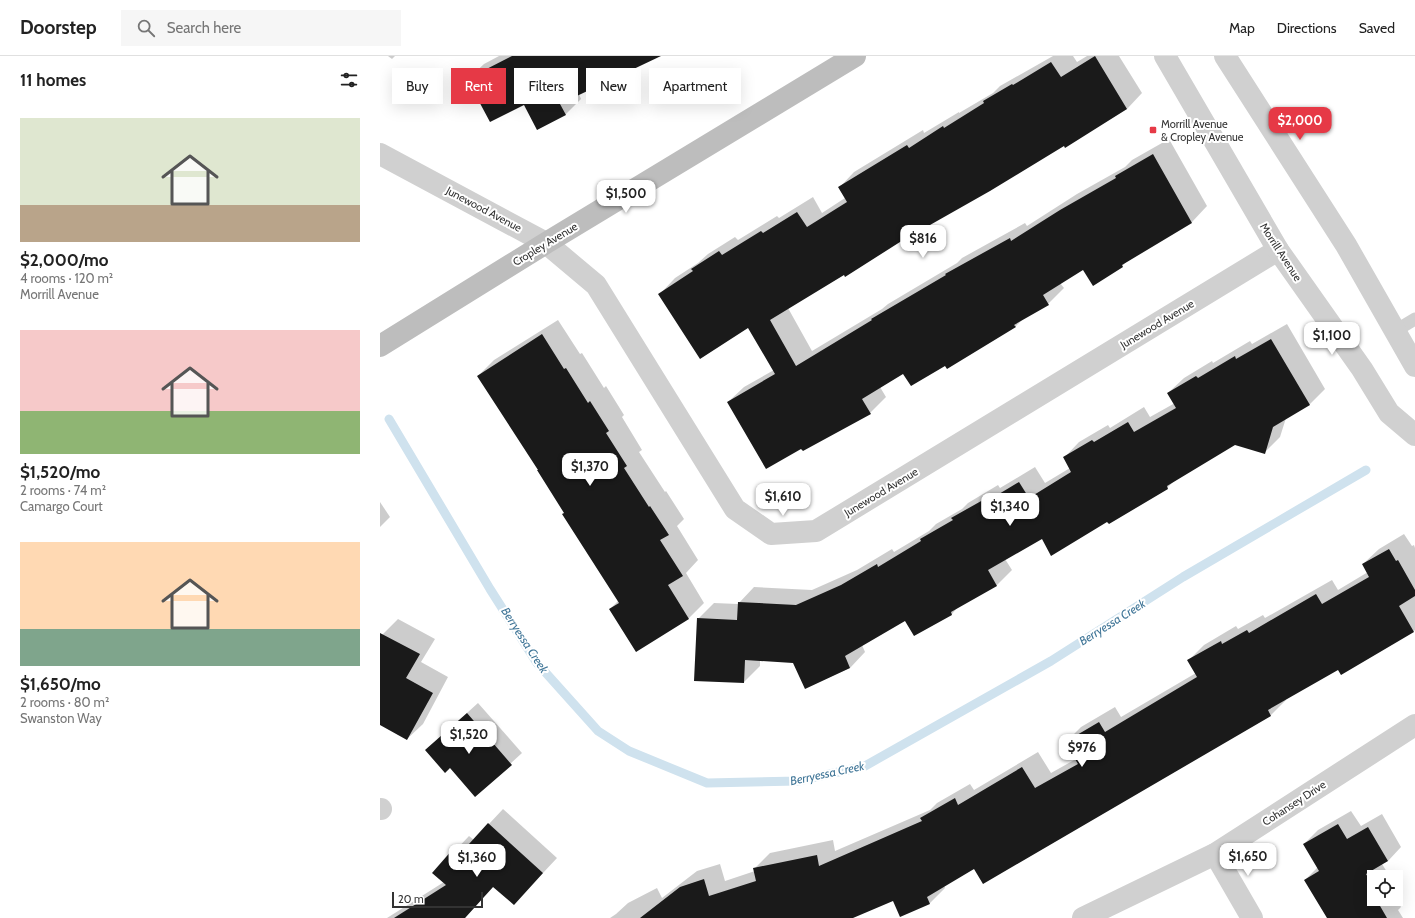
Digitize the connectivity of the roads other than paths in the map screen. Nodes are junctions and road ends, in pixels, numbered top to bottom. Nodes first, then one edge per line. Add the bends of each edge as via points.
1 (855, 56) edge
2 (1165, 56) edge
3 (1225, 56) edge
4 (1235, 66) edge
5 (380, 154) edge
6 (546, 243) junction
7 (1278, 250) junction
8 (1415, 319) edge
9 (1395, 332) junction
10 (380, 346) edge
11 (1415, 366) edge
12 (1415, 435) edge
13 (1415, 725) edge
14 (1215, 854) junction
15 (1083, 918) edge
16 (1252, 918) edge

1 - 6 main road, Cropley Avenue
2 - 7 street, Morrill Avenue
3 - 4 street
4 - 9 street via 1346,245
5 - 6 street, Junewood Avenue
6 - 7 street, Junewood Avenue via 596,285 735,509 771,534 816,531
6 - 10 main road, Cropley Avenue
7 - 12 street, Morrill Avenue via 1362,369 1388,413
8 - 9 lane
9 - 11 street
13 - 14 street, Cohansey Drive
14 - 15 street, Cohansey Drive
14 - 16 street

